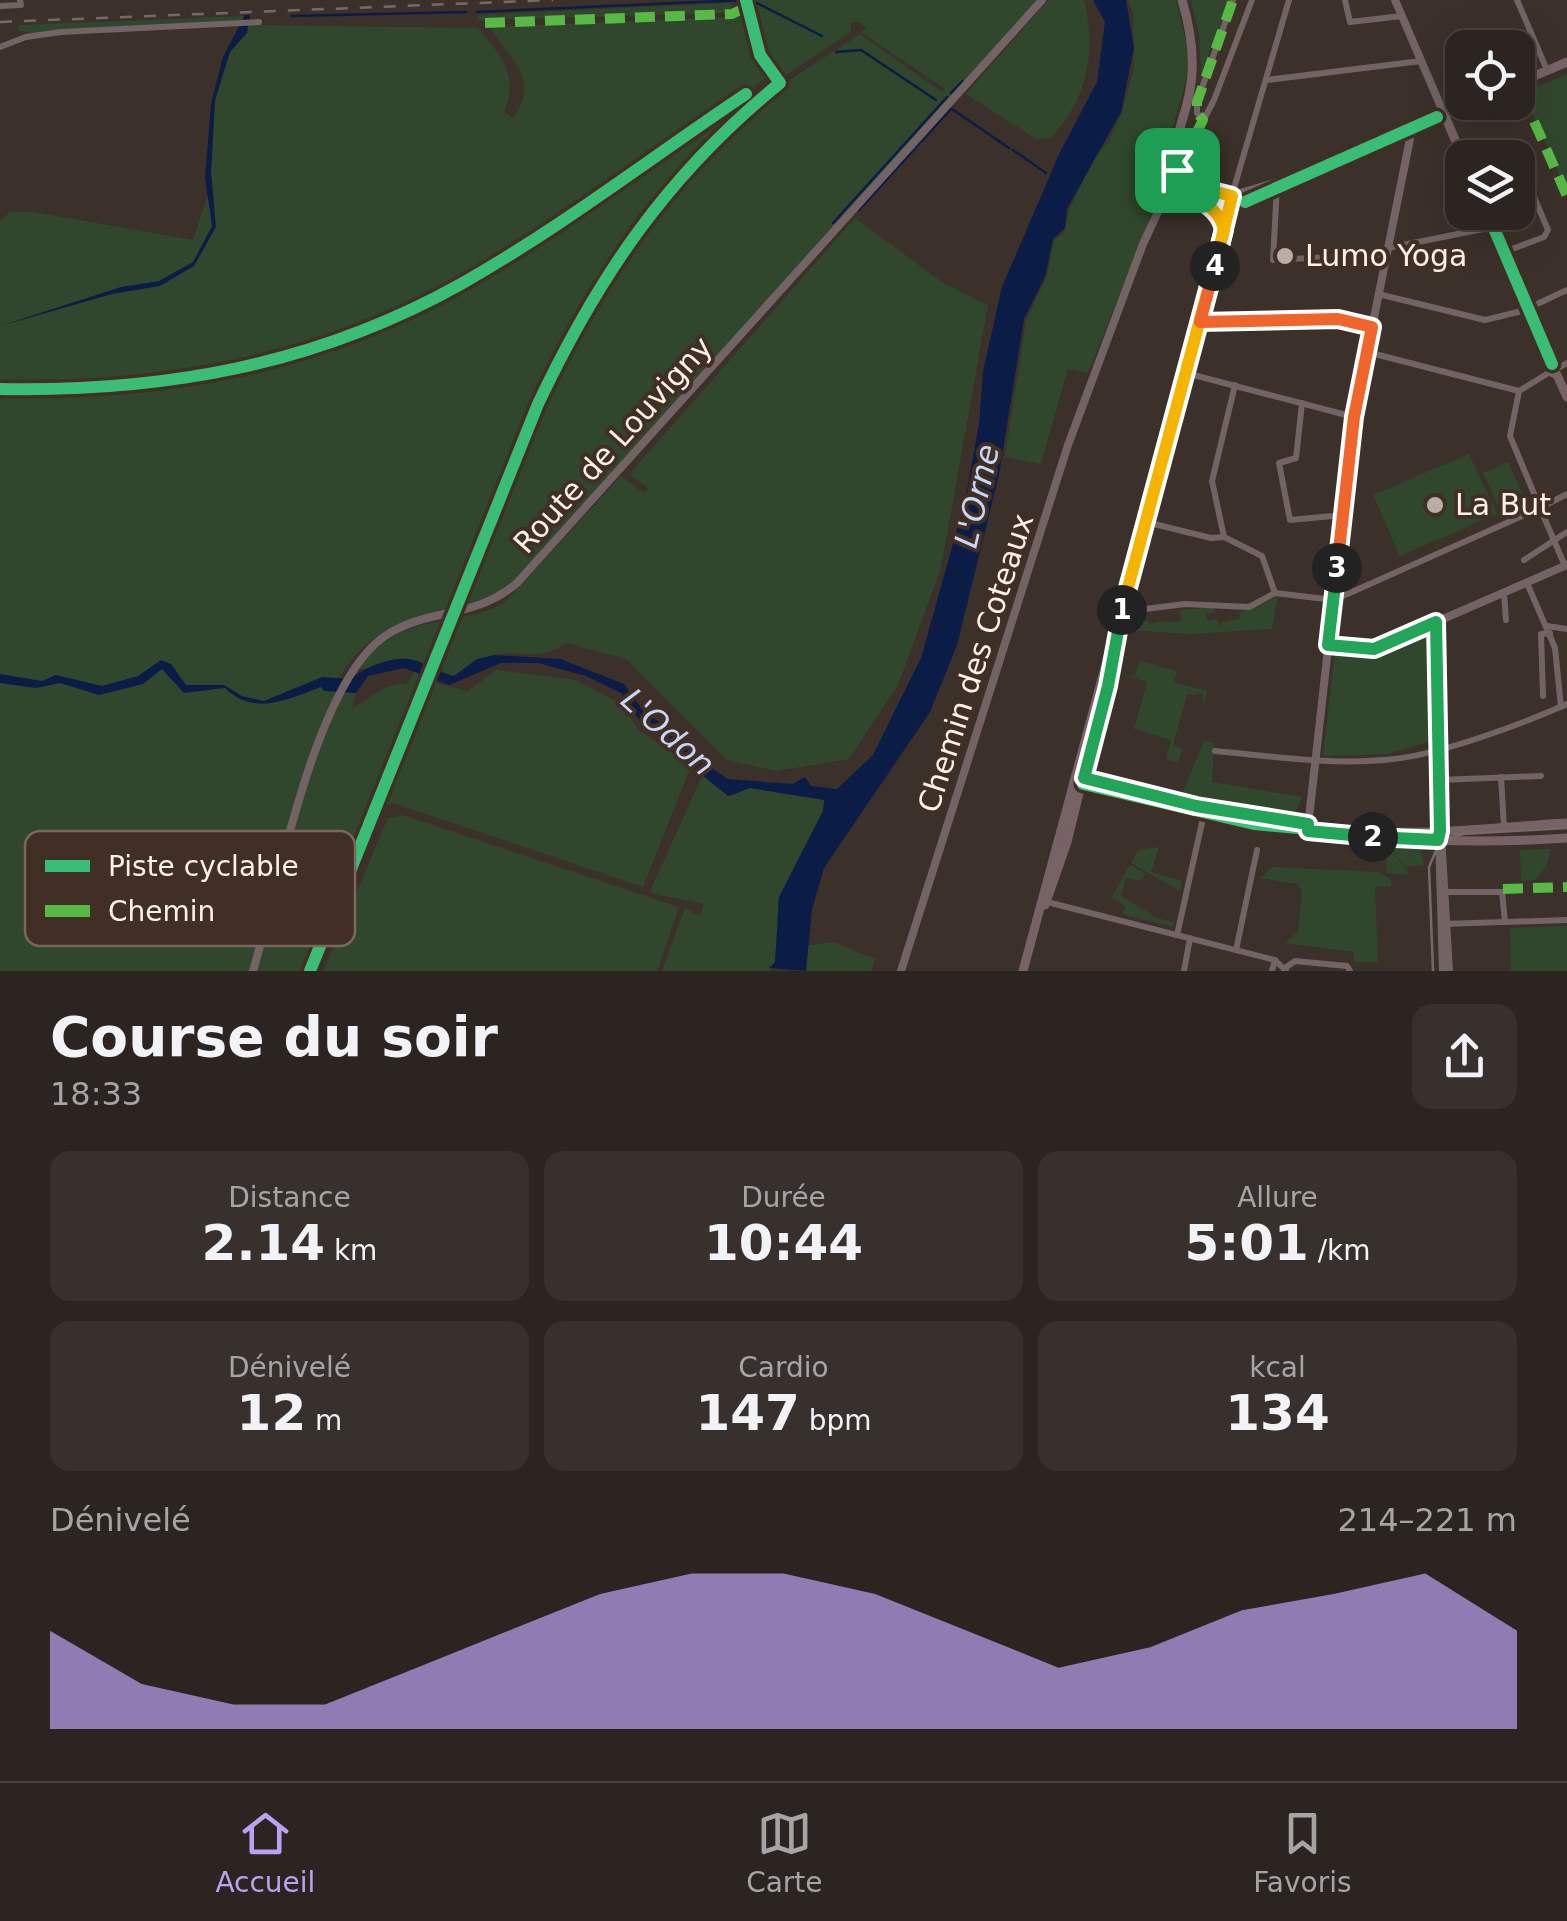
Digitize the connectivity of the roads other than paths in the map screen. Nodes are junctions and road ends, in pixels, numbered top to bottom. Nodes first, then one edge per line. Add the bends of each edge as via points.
1 (1042, 0) edge
2 (1182, 0) edge
3 (1233, 0) edge
4 (1252, 0) edge
5 (1290, 0) edge
6 (1345, 0) edge
7 (1396, 0) edge
8 (1518, 0) edge
9 (21, 2) edge
10 (0, 6) edge
11 (1402, 16) junction
12 (251, 22) dead end
13 (0, 47) edge
14 (1422, 61) junction
15 (1567, 62) edge
16 (1547, 70) junction
17 (1535, 75) edge
18 (1267, 80) junction
19 (1444, 114) junction
20 (1203, 120) junction
21 (1407, 130) junction
22 (1455, 140) edge
23 (1177, 170) junction
24 (1180, 182) junction
25 (1277, 184) junction
26 (1535, 199) edge
27 (1230, 201) junction
28 (1224, 230) junction
29 (1480, 230) edge
30 (1494, 230) edge
31 (1387, 251) junction
32 (1504, 252) junction
33 (1567, 290) edge
34 (1378, 294) junction
35 (1528, 308) junction
36 (1200, 322) junction
37 (1372, 327) junction
38 (1367, 352) junction
39 (1557, 368) edge
40 (1186, 372) junction
41 (1235, 386) junction
42 (1520, 391) junction
43 (1567, 398) edge
44 (1302, 403) junction
45 (1354, 417) junction
46 (1567, 494) edge
47 (1540, 508) junction
48 (1343, 516) junction
49 (1146, 522) junction
50 (1567, 532) edge
51 (1224, 537) junction
52 (1554, 540) junction
53 (1524, 560) dead end
54 (1566, 566) edge
55 (1528, 582) junction
56 (1504, 592) junction
57 (1275, 593) junction
58 (1334, 600) junction
59 (1121, 612) junction
60 (1506, 620) dead end
61 (1436, 622) junction
62 (1567, 628) edge
63 (1548, 630) junction
64 (1328, 645) junction
65 (1556, 654) junction
66 (1567, 656) edge
67 (1543, 696) dead end
68 (1564, 705) edge
69 (1440, 746) junction
70 (1215, 751) dead end
71 (1316, 762) junction
72 (1541, 776) dead end
73 (1501, 778) junction
74 (1079, 779) junction
75 (1440, 780) junction
76 (1204, 811) junction
77 (1567, 823) edge
78 (1504, 827) junction
79 (1308, 828) junction
80 (293, 831) edge
81 (1440, 838) junction
82 (1567, 838) edge
83 (1257, 850) dead end
84 (1446, 892) junction
85 (1047, 902) junction
86 (1038, 916) junction
87 (1567, 920) edge
88 (1505, 922) junction
89 (1444, 924) junction
90 (1178, 935) junction
91 (1190, 938) junction
92 (260, 946) edge
93 (1236, 950) junction
94 (1275, 960) junction
95 (1285, 970) edge
96 (253, 971) edge
97 (901, 971) edge
98 (1023, 971) edge
99 (1184, 971) edge
100 (1272, 971) edge
101 (1350, 971) edge
102 (1446, 971) edge

1 - 80 street, Route de Louvigny via 516,583 478,609 398,627 368,649 324,722
2 - 23 main road via 1192,64
3 - 20 street via 1197,102
4 - 20 street
5 - 18 street
6 - 11 street via 1350,22
7 - 11 street
8 - 16 street
9 - 10 street
11 - 14 street
12 - 13 street via 47,34
14 - 18 street
14 - 19 street
15 - 16 main road
16 - 17 main road
18 - 27 street
19 - 21 main road
19 - 22 main road
20 - 23 street
21 - 25 main road
21 - 31 street
23 - 24 main road
23 - 27 main road
23 - 97 street, Chemin des Coteaux via 1068,445
24 - 27 main road
24 - 28 main road via 1216,210
25 - 27 main road
25 - 31 street via 1273,260
26 - 32 street via 1548,230 1544,237
27 - 28 main road
28 - 36 main road
29 - 31 street
30 - 32 main road
31 - 34 street
32 - 35 main road
33 - 35 street
34 - 35 street via 1485,320
34 - 37 street
35 - 39 main road
36 - 37 street via 1338,319
36 - 40 main road
37 - 38 street
38 - 42 street
38 - 45 street
39 - 42 street
39 - 43 main road
40 - 41 street
40 - 49 main road
41 - 44 street
41 - 51 street via 1212,481
42 - 47 street via 1510,436
44 - 45 street
44 - 48 street via 1296,458 1280,463 1290,520
45 - 48 street
46 - 47 street
47 - 52 street
47 - 58 street
48 - 58 street
49 - 51 street
49 - 59 main road
50 - 52 street
51 - 57 street via 1262,556
52 - 53 street
52 - 54 street
54 - 55 street
55 - 56 street
55 - 63 street
56 - 60 street
56 - 61 street
57 - 58 street
57 - 59 street via 1249,606
58 - 64 street
59 - 74 main road via 1108,686
61 - 64 street via 1374,649
61 - 69 street
62 - 63 street
63 - 65 street
63 - 67 street via 1541,634
64 - 71 street
65 - 66 street
65 - 68 street
68 - 69 street
69 - 71 street via 1385,760
69 - 75 street
70 - 71 street
71 - 79 street
72 - 73 street
73 - 75 street
73 - 78 street
74 - 76 main road
74 - 85 main road
74 - 86 main road
75 - 81 street
76 - 79 main road
76 - 90 street
77 - 78 main road
78 - 81 main road
79 - 81 main road
81 - 82 main road
81 - 84 street
81 - 89 street
83 - 93 street
84 - 88 street via 1500,891
84 - 89 street
85 - 86 main road
85 - 90 street
86 - 98 main road
87 - 88 street
88 - 89 street
89 - 102 street
90 - 91 street
91 - 93 street
91 - 99 street
92 - 96 street, Route de Louvigny
93 - 94 street
94 - 95 street
94 - 100 street
95 - 101 street via 1295,961

